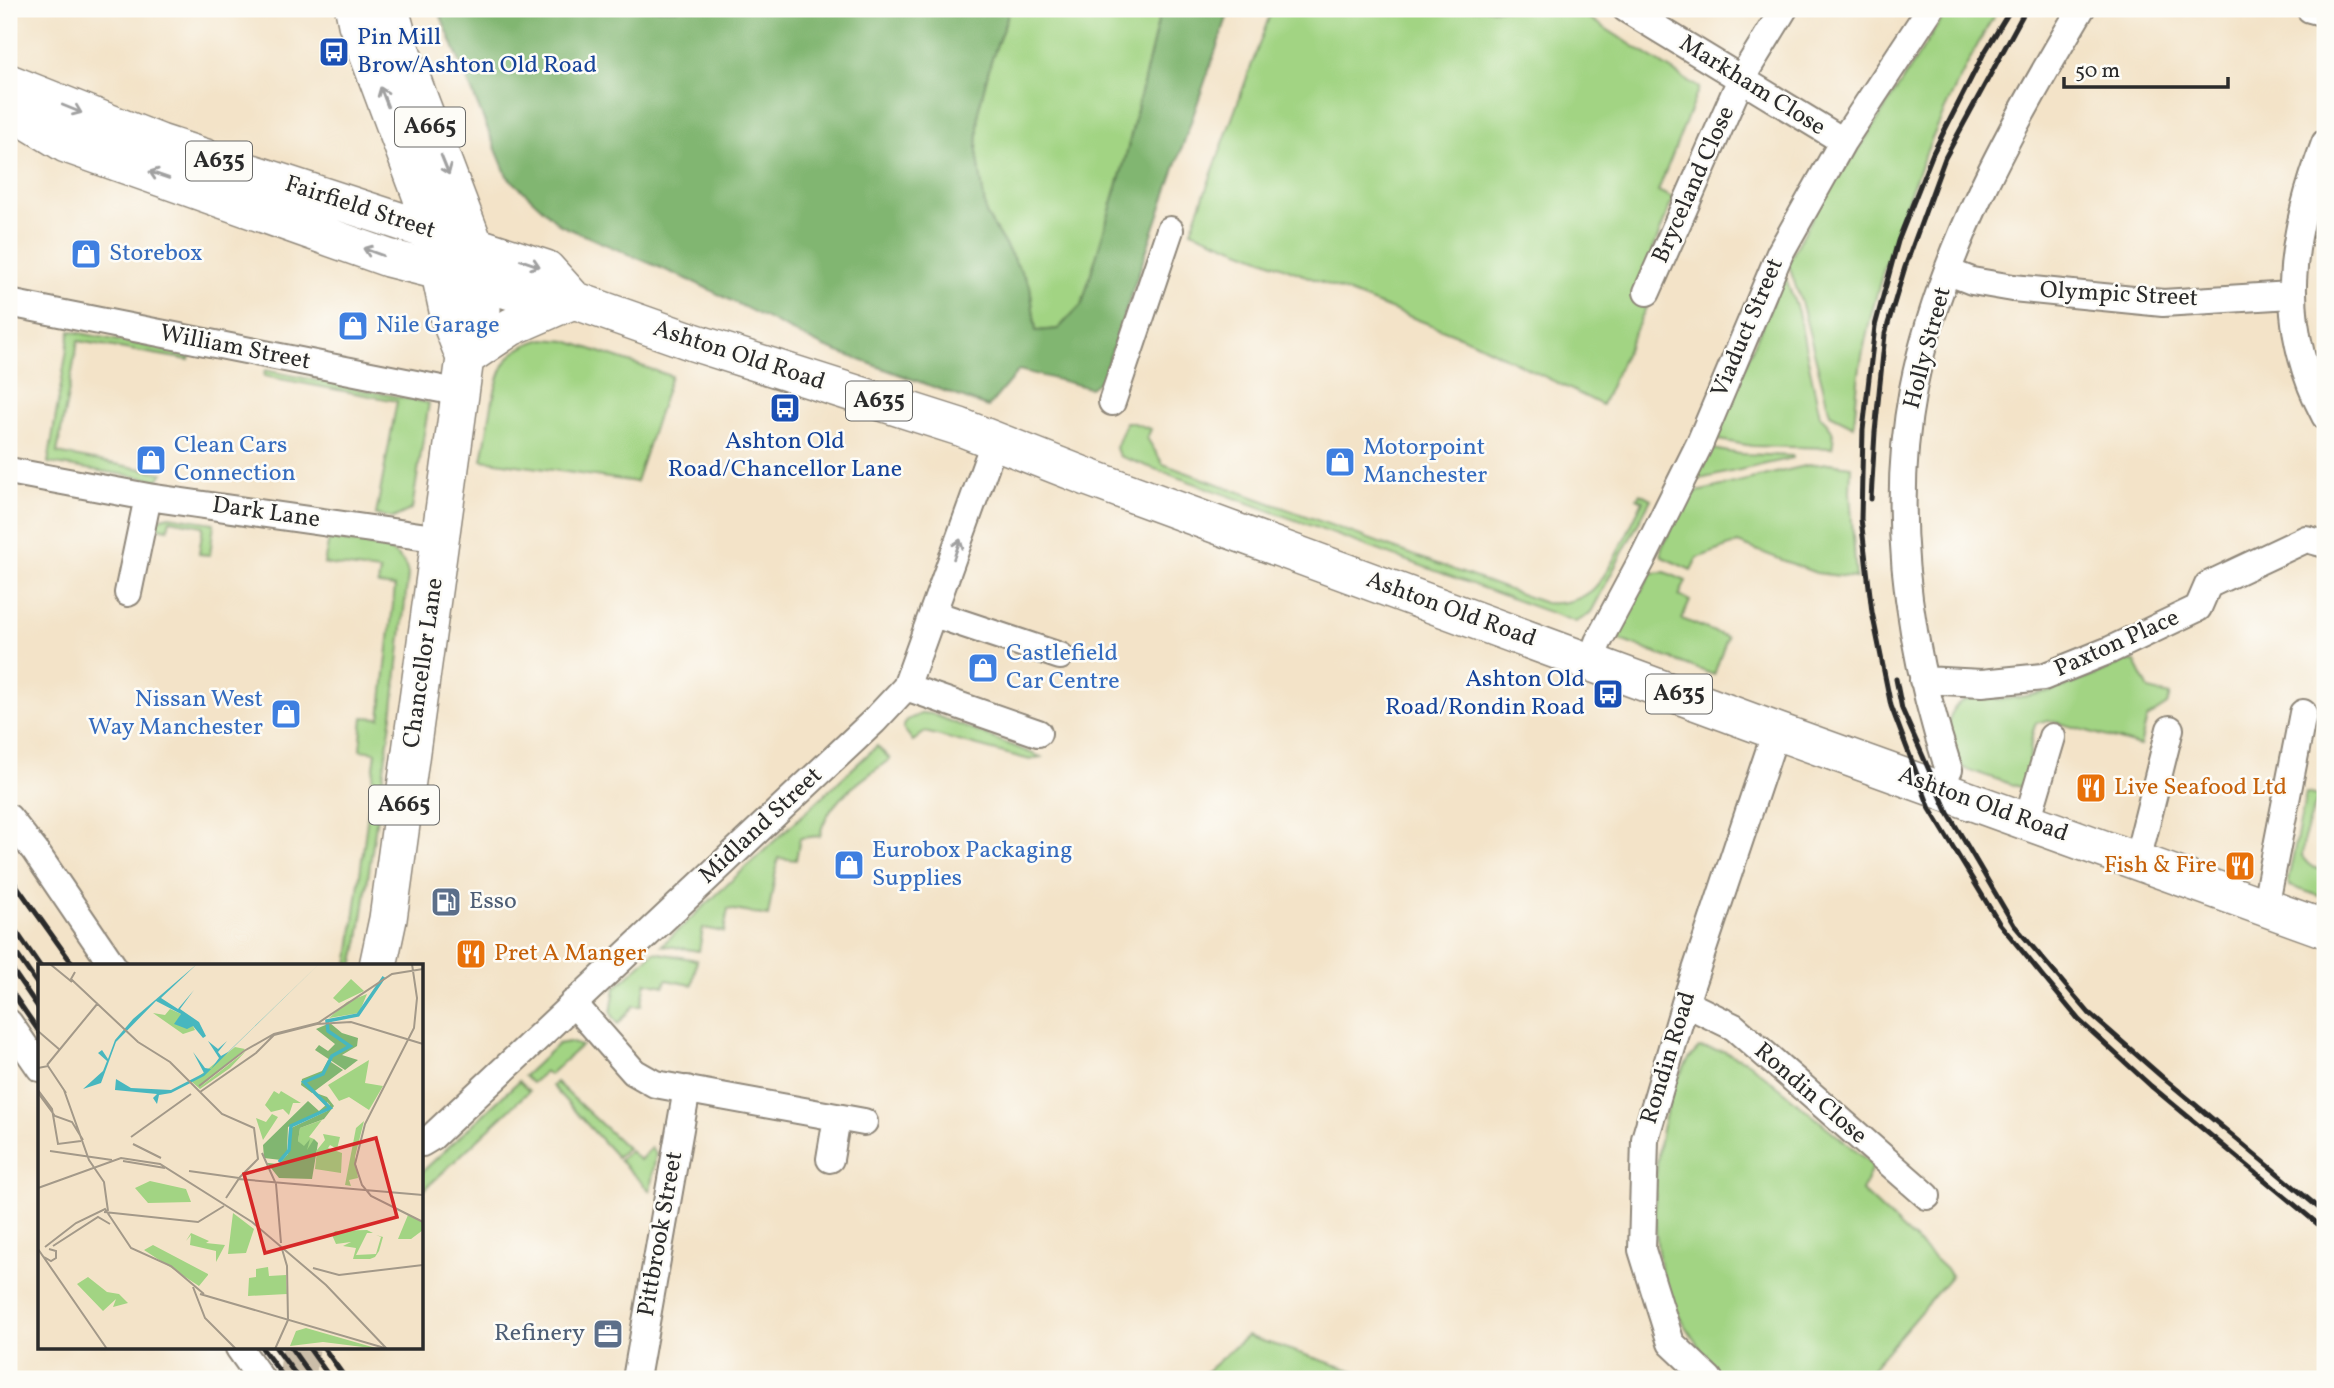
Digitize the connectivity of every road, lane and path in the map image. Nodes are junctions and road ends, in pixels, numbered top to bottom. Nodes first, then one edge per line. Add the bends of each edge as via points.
1 (354, 9) edge
2 (390, 9) edge
3 (1626, 9) edge
4 (1784, 9) edge
5 (1930, 9) edge
6 (2081, 9) edge
7 (2310, 9) edge
8 (2325, 13) edge
9 (1741, 79) junction
10 (9, 83) edge
11 (9, 113) edge
12 (9, 141) edge
13 (1843, 141) junction
14 (2325, 143) edge
15 (66, 144) junction
16 (1170, 230) dead end
17 (431, 231) junction
18 (474, 244) junction
19 (438, 271) junction
20 (1949, 272) junction
21 (479, 281) junction
22 (1647, 292) dead end
23 (2291, 295) junction
24 (9, 303) edge
25 (566, 303) junction
26 (463, 376) junction
27 (1112, 402) dead end
28 (2325, 416) edge
29 (995, 440) junction
30 (10, 475) edge
31 (148, 497) junction
32 (441, 540) junction
33 (2325, 544) edge
34 (128, 593) dead end
35 (934, 614) junction
36 (1060, 656) dead end
37 (1591, 662) junction
38 (1923, 680) junction
39 (906, 687) junction
40 (2303, 713) dead end
41 (2170, 729) dead end
42 (1776, 731) junction
43 (1038, 733) dead end
44 (2052, 737) dead end
45 (1949, 770) dead end
46 (9, 818) edge
47 (2027, 821) junction
48 (2137, 861) junction
49 (2266, 908) junction
50 (2325, 929) edge
51 (112, 964) edge
52 (379, 964) edge
53 (573, 1003) junction
54 (1685, 1003) junction
55 (9, 1023) edge
56 (38, 1065) edge
57 (687, 1089) junction
58 (837, 1117) junction
59 (864, 1122) dead end
60 (424, 1142) edge
61 (830, 1159) dead end
62 (1927, 1196) dead end
63 (240, 1350) edge
64 (261, 1379) edge
65 (636, 1379) edge
66 (1709, 1379) edge

17 -> 1 highway, A665
2 -> 18 highway, A665 via 403,56
3 - 9 street, Markham Close
4 - 9 street, Bryceland Close
5 - 13 street, Viaduct Street
6 - 20 street, Holly Street via 2015,126
7 - 8 street
9 - 13 street, Markham Close
9 - 22 street, Bryceland Close
10 -> 17 highway, Fairfield Street / A635 via 160,143
11 - 15 highway, Fairfield Street / A635
12 - 15 highway, Fairfield Street / A635
13 - 37 street, Viaduct Street via 1780,253 1699,444
14 - 23 street via 2298,227
19 -> 15 highway, Fairfield Street / A635 via 388,258
16 - 27 street
17 - 18 highway, Fairfield Street / A635
17 - 19 highway, Chancellor Lane
18 - 21 highway, A665
18 -> 25 highway, Ashton Old Road / A635 via 546,269
19 - 21 highway, Fairfield Street / A635
19 - 26 highway, Chancellor Lane
20 - 23 street, Olympic Street via 2013,288 2163,303
20 - 38 street, Holly Street via 1913,390 1905,453 1903,547
21 - 25 highway, Ashton Old Road / A635
21 - 26 highway, Chancellor Lane / A665 via 480,324
23 - 28 street via 2302,364
24 - 26 street, William Street
25 - 26 highway via 511,327
25 - 29 highway, Ashton Old Road / A635
26 - 32 highway, Chancellor Lane / A665
35 -> 29 street, Midland Street
29 - 37 highway, Ashton Old Road / A635
30 - 31 street, Dark Lane
31 - 32 street, Dark Lane
31 - 34 street
32 - 52 highway, Chancellor Lane / A665
33 - 38 street, Paxton Place via 2306,539 2208,585 2198,608 2043,677 1982,683
35 - 36 street
35 - 39 street, Midland Street
37 - 42 highway, Ashton Old Road / A635
38 - 45 street, Holly Street
39 - 43 street
39 - 53 street, Midland Street
40 - 49 street
41 - 48 street
42 - 47 highway, Ashton Old Road / A635
42 - 54 street, Rondin Road
44 - 47 street
46 - 51 street
47 - 48 highway, Ashton Old Road / A635
48 - 49 highway, Ashton Old Road / A635
49 - 50 highway, Ashton Old Road / A635
53 - 57 street via 634,1072 654,1084
53 - 60 street, Midland Street
54 - 62 street, Rondin Close via 1734,1027
54 - 66 street, Rondin Road via 1645,1139 1642,1250 1671,1343
55 - 56 street
57 - 58 street
57 - 65 street, Pittbrook Street
58 - 59 street
58 - 61 street
63 - 64 street

